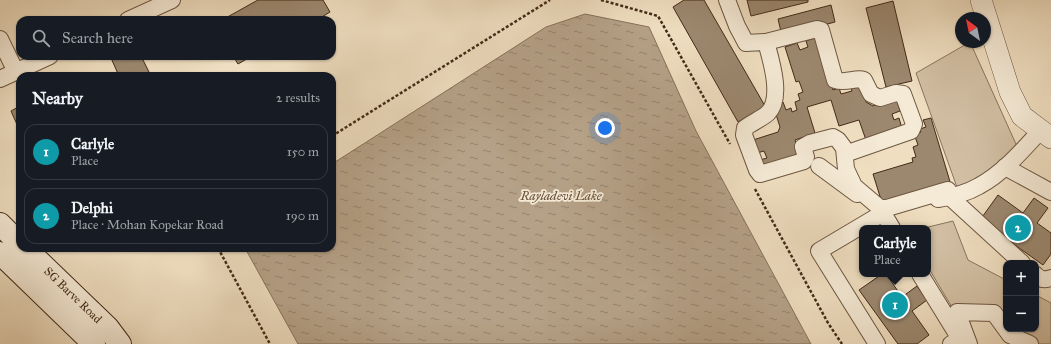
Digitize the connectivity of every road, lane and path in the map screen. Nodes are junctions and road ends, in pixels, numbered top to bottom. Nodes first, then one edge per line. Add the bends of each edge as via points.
1 (172, 0) edge
2 (550, 0) edge
3 (601, 0) edge
4 (727, 0) edge
5 (981, 0) edge
6 (137, 16) edge
7 (0, 38) edge
8 (766, 42) junction
9 (42, 60) edge
10 (16, 72) junction
11 (0, 79) edge
12 (336, 134) edge
13 (1046, 134) edge
14 (730, 146) dead end
15 (845, 154) junction
16 (819, 166) dead end
17 (1005, 167) junction
18 (754, 186) dead end
19 (1051, 192) edge
20 (949, 193) junction
21 (883, 213) junction
22 (0, 224) edge
23 (863, 225) edge
24 (890, 225) edge
25 (859, 227) edge
26 (16, 240) edge
27 (29, 252) edge
28 (220, 252) edge
29 (0, 253) edge
30 (1019, 260) edge
31 (922, 277) edge
32 (1039, 278) edge
33 (1051, 278) edge
34 (94, 344) edge
35 (120, 344) edge
36 (270, 344) edge
37 (842, 344) edge
38 (877, 344) edge
39 (951, 344) edge
40 (970, 344) edge
41 (1030, 344) edge

1 - 6 street
2 - 12 path
3 - 14 path via 658,16
4 - 8 street via 746,43
5 - 13 street via 1010,92 1022,116
7 - 10 street
8 - 15 street via 775,98 769,112 745,128 744,135 757,170 760,174 804,161 804,147 833,137 844,148
8 - 15 street via 821,30 836,80 864,80 871,94 880,98 896,93 903,94 914,124 911,131
9 - 10 street
10 - 11 street
13 - 17 street
15 - 20 street via 846,170 854,186 880,208
16 - 21 street
17 - 19 street
17 - 20 street via 979,186
18 - 37 path via 828,323
20 - 21 street
20 - 30 street
21 - 23 street
21 - 24 street
22 - 26 main road
25 - 38 street via 819,251
27 - 35 main road, SG Barve Road via 108,328
28 - 36 path
29 - 34 main road, SG Barve Road
31 - 39 street via 960,339
32 - 33 street
40 - 41 street via 957,312 994,313 1010,335

